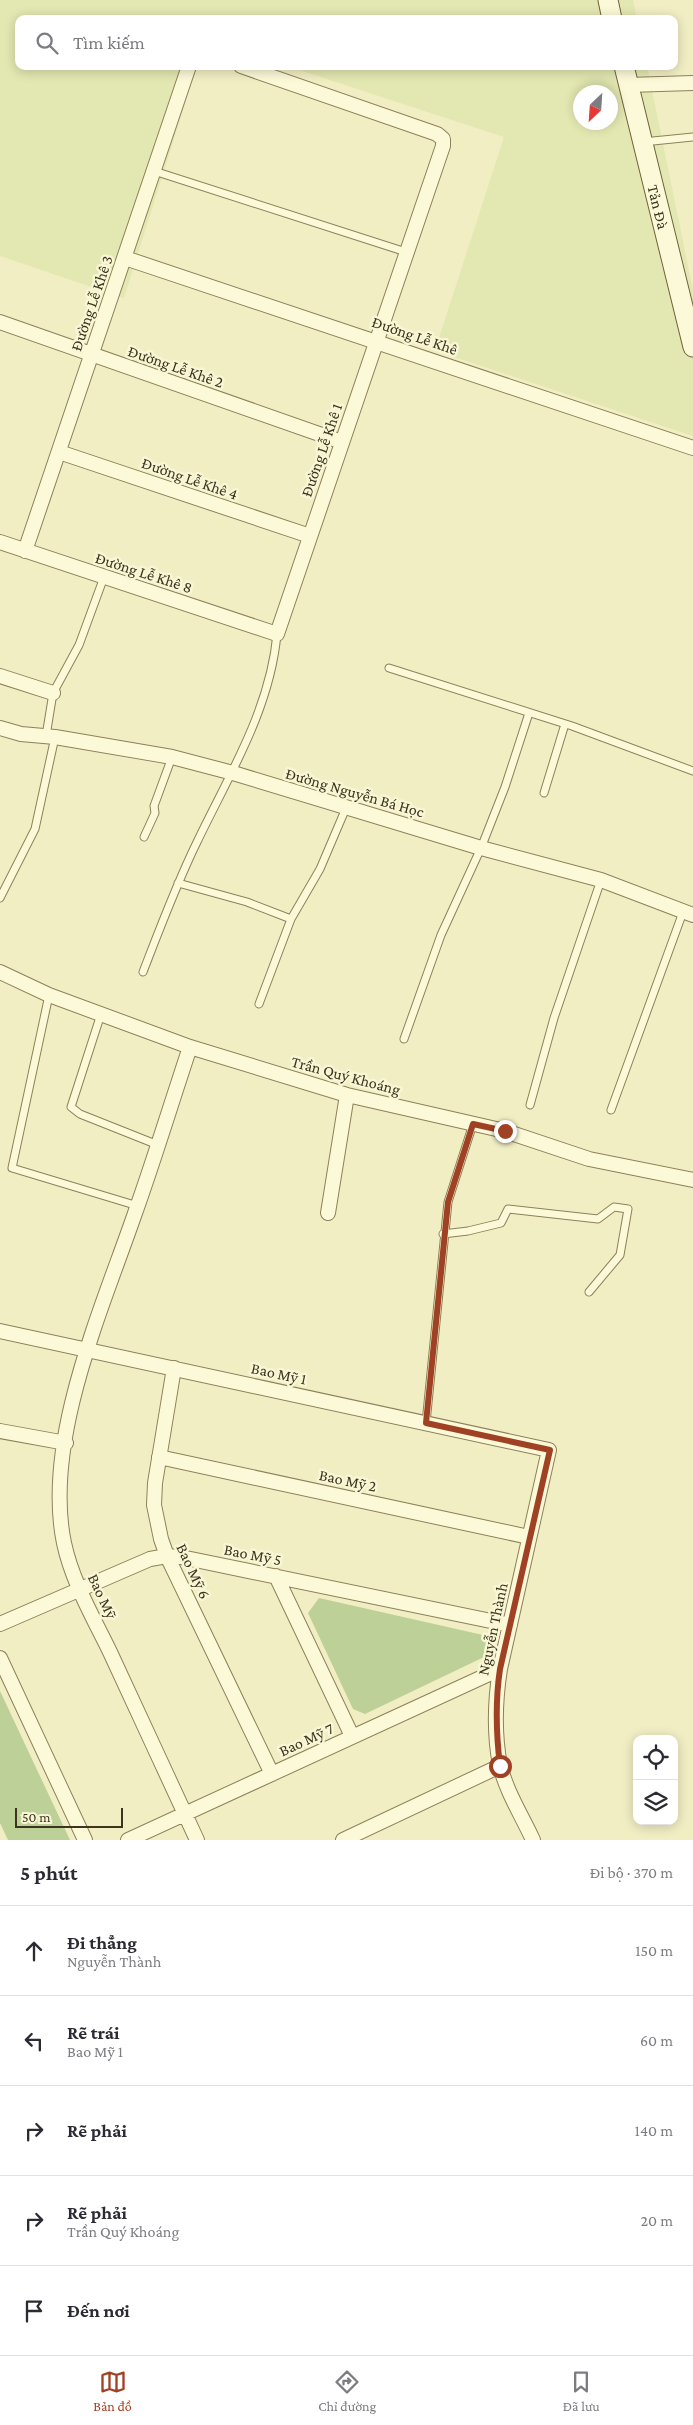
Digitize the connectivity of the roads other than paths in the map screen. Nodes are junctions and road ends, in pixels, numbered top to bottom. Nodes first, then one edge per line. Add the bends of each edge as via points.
1 (608, 0) edge
2 (611, 15) edge
3 (188, 70) edge
4 (253, 70) edge
5 (625, 70) edge
6 (693, 83) edge
7 (628, 85) junction
8 (693, 137) edge
9 (642, 142) junction
10 (154, 172) junction
11 (406, 252) junction
12 (124, 258) junction
13 (0, 322) edge
14 (376, 341) junction
15 (693, 346) edge
16 (92, 355) junction
17 (342, 442) junction
18 (693, 448) edge
19 (59, 452) junction
20 (310, 536) junction
21 (0, 542) edge
22 (25, 550) junction
23 (104, 577) junction
24 (276, 634) junction
25 (389, 668) dead end
26 (0, 676) edge
27 (53, 693) junction
28 (529, 712) junction
29 (565, 724) junction
30 (0, 728) edge
31 (51, 736) junction
32 (172, 757) junction
33 (693, 771) edge
34 (233, 773) junction
35 (544, 793) dead end
36 (346, 808) junction
37 (144, 837) dead end
38 (481, 848) junction
39 (601, 880) junction
40 (178, 883) junction
41 (0, 898) edge
42 (688, 914) edge
43 (291, 919) junction
44 (0, 972) edge
45 (143, 972) dead end
46 (49, 994) junction
47 (259, 1004) dead end
48 (101, 1014) junction
49 (404, 1039) dead end
50 (190, 1047) junction
51 (347, 1095) junction
52 (530, 1105) dead end
53 (611, 1110) dead end
54 (473, 1124) junction
55 (158, 1145) junction
56 (693, 1180) edge
57 (138, 1206) junction
58 (328, 1213) dead end
59 (443, 1234) junction
60 (589, 1292) dead end
61 (0, 1332) edge
62 (88, 1350) junction
63 (174, 1368) junction
64 (426, 1423) junction
65 (0, 1431) edge
66 (66, 1443) junction
67 (550, 1450) joint
68 (159, 1457) junction
69 (529, 1537) junction
70 (167, 1556) junction
71 (276, 1576) junction
72 (80, 1588) junction
73 (0, 1624) edge
74 (510, 1625) junction
75 (0, 1658) edge
76 (500, 1669) junction
77 (352, 1736) junction
78 (500, 1766) junction
79 (272, 1774) junction
80 (185, 1814) junction
81 (85, 1840) edge
82 (128, 1840) edge
83 (197, 1840) edge
84 (343, 1840) edge
85 (533, 1840) edge

1 - 2 main road
3 - 10 street, Đường Lễ Khê 3
4 - 11 street, Đường Lễ Khê 1 via 437,134 443,139
5 - 7 main road, Tản Đà
6 - 7 street
7 - 9 main road, Tản Đà
8 - 9 lane
9 - 15 main road, Tản Đà
10 - 11 lane
10 - 12 street, Đường Lễ Khê 3
11 - 14 street, Đường Lễ Khê 1
12 - 14 street, Đường Lễ Khê
12 - 16 street, Đường Lễ Khê 3
13 - 16 street, Đường Lễ Khê 2
14 - 17 street, Đường Lễ Khê 1
14 - 18 street, Đường Lễ Khê
16 - 17 street, Đường Lễ Khê 2
16 - 19 street, Đường Lễ Khê 3
17 - 20 street, Đường Lễ Khê 1
19 - 20 street, Đường Lễ Khê 4
19 - 22 street, Đường Lễ Khê 3
20 - 24 street, Đường Lễ Khê 1
21 - 22 street, Đường Lễ Khê 8
22 - 23 street, Đường Lễ Khê 8
23 - 24 street, Đường Lễ Khê 8
23 - 27 lane via 79,645
24 - 34 lane, Đường Lễ Khê 1 via 274,661 248,741
25 - 28 lane
26 - 27 street
27 - 31 lane
28 - 29 lane
28 - 38 lane
29 - 33 lane
29 - 35 lane
30 - 31 street, Đường Nguyễn Bá Học via 21,734
31 - 32 street, Đường Nguyễn Bá Học
31 - 41 lane via 35,829
32 - 34 street, Đường Nguyễn Bá Học
32 - 37 lane
34 - 36 street, Đường Nguyễn Bá Học
34 - 40 lane, Đường Lễ Khê 1
36 - 38 street, Đường Nguyễn Bá Học
36 - 43 lane via 320,869
38 - 39 street, Đường Nguyễn Bá Học
38 - 49 lane via 441,936
39 - 42 street, Đường Nguyễn Bá Học
39 - 52 lane via 554,1018
40 - 43 lane via 247,902
40 - 45 lane, Đường Lễ Khê 1
42 - 53 lane
43 - 47 lane
44 - 46 street, Trần Quý Khoáng
46 - 48 street, Trần Quý Khoáng
46 - 57 lane via 12,1168
48 - 50 street, Trần Quý Khoáng
48 - 55 lane via 71,1107 80,1114
50 - 51 street, Trần Quý Khoáng
50 - 55 street, Bao Mỹ
51 - 54 street, Trần Quý Khoáng
51 - 58 street
54 - 56 street, Trần Quý Khoáng via 505,1131 589,1159
54 - 59 lane via 448,1202
55 - 57 street, Bao Mỹ
57 - 62 street, Bao Mỹ
59 - 60 lane via 501,1223 508,1209 598,1219 614,1207 628,1209 620,1254
59 - 64 lane
61 - 62 street, Bao Mỹ 1
62 - 63 street, Bao Mỹ 1
62 - 66 street, Bao Mỹ
63 - 64 street, Bao Mỹ 1
63 - 68 street, Bao Mỹ 6
64 - 67 street, Bao Mỹ 1
65 - 66 street
66 - 72 street, Bao Mỹ via 61,1469 60,1518 68,1558
67 - 69 street, Nguyễn Thành
68 - 69 street, Bao Mỹ 2
68 - 70 street, Bao Mỹ 6 via 154,1505
69 - 74 street, Nguyễn Thành
70 - 71 street, Bao Mỹ 5
70 - 72 street, Bao Mỹ 5
70 - 79 street, Bao Mỹ 6
71 - 74 street, Bao Mỹ 5
71 - 77 street
72 - 73 street, Bao Mỹ 5
72 - 80 street, Bao Mỹ
74 - 76 street, Nguyễn Thành
75 - 81 street
76 - 77 street, Bao Mỹ 7
76 - 78 street, Nguyễn Thành via 496,1732
77 - 79 street, Bao Mỹ 7
78 - 84 street
78 - 85 street, Nguyễn Thành
79 - 80 street, Bao Mỹ 7
80 - 82 street, Bao Mỹ 7
80 - 83 street, Bao Mỹ

